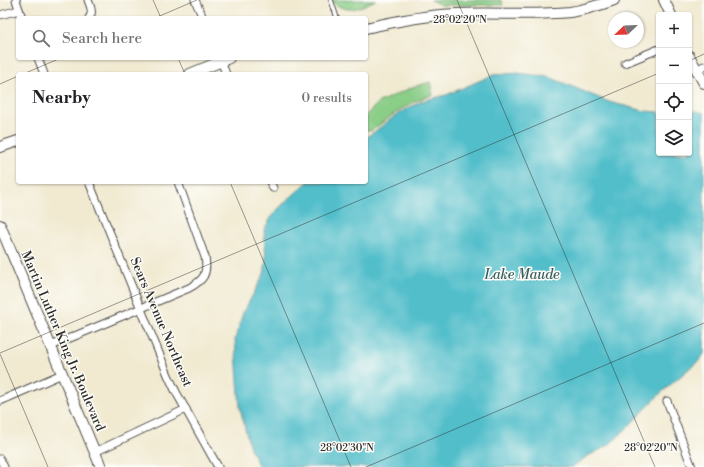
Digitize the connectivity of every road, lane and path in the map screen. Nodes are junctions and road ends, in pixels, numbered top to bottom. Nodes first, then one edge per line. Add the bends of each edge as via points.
1 (16, 0) edge
2 (88, 0) edge
3 (195, 0) edge
4 (331, 0) edge
5 (614, 0) edge
6 (664, 0) edge
7 (19, 10) junction
8 (670, 12) edge
9 (0, 16) edge
10 (21, 16) edge
11 (90, 16) edge
12 (202, 16) edge
13 (336, 16) edge
14 (368, 28) edge
15 (656, 50) edge
16 (692, 59) edge
17 (39, 60) edge
18 (221, 60) edge
19 (223, 60) edge
20 (625, 63) dead end
21 (700, 68) edge
22 (43, 72) edge
23 (194, 72) edge
24 (226, 72) edge
25 (704, 83) edge
26 (16, 142) edge
27 (0, 147) edge
28 (90, 184) edge
29 (179, 184) edge
30 (0, 226) edge
31 (141, 308) junction
32 (51, 346) junction
33 (62, 374) junction
34 (0, 401) edge
35 (667, 401) dead end
36 (186, 410) junction
37 (95, 452) junction
38 (0, 459) edge
39 (4, 467) edge
40 (101, 467) edge
41 (218, 467) edge
42 (692, 467) edge

1 - 7 street
2 - 11 street via 92,9
3 - 12 street
4 - 13 lane
5 - 14 street via 571,11 541,14 456,14
6 - 8 street
7 - 9 street
7 - 10 street
15 - 20 street
16 - 21 street
17 - 22 street
18 - 23 street
19 - 24 street
21 - 25 street
26 - 27 street
28 - 31 street, Sears Avenue Northeast
29 - 31 street via 205,257 205,272 197,284
30 - 32 street, Martin Luther King Jr. Boulevard
31 - 32 street
31 - 36 street, Sears Avenue Northeast via 168,375
32 - 33 street, Martin Luther King Jr. Boulevard
33 - 34 street
33 - 37 street, Martin Luther King Jr. Boulevard
35 - 42 street
36 - 37 street
36 - 41 street, Sears Avenue Northeast
37 - 40 street, Martin Luther King Jr. Boulevard
38 - 39 street

